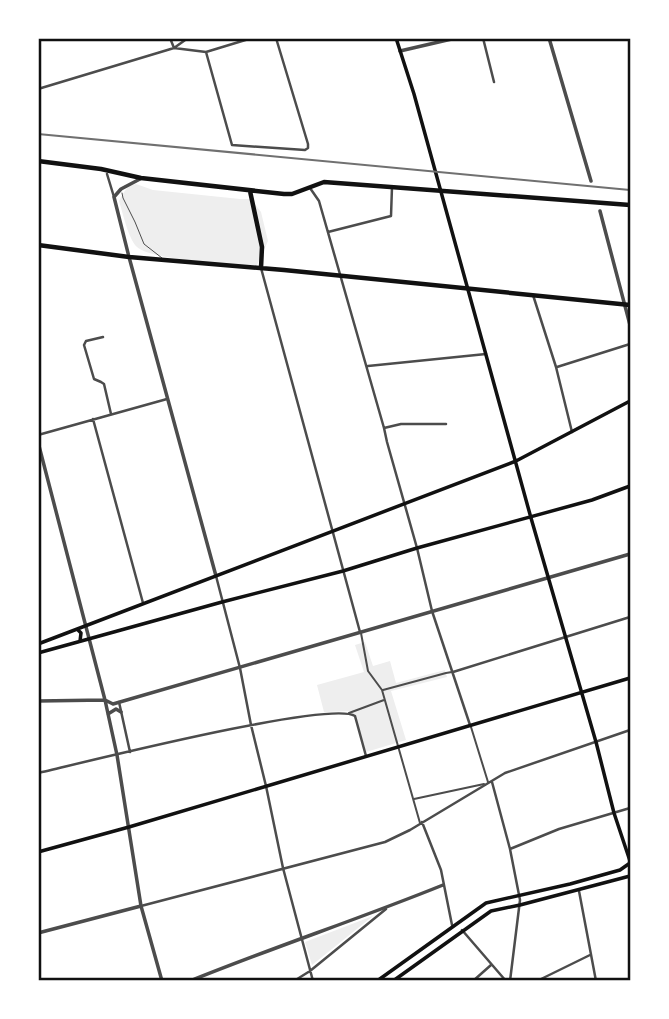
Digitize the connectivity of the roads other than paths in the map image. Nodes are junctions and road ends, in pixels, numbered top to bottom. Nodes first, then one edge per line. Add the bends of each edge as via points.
1 (170, 38) edge
2 (188, 38) edge
3 (252, 38) edge
4 (276, 38) edge
5 (396, 38) edge
6 (456, 38) edge
7 (484, 38) edge
8 (549, 38) edge
9 (617, 38) edge
10 (626, 38) edge
11 (174, 48) junction
12 (400, 51) junction
13 (206, 52) junction
14 (494, 82) dead end
15 (38, 89) edge
16 (38, 161) edge
17 (107, 172) junction
18 (141, 178) junction
19 (591, 181) dead end
20 (392, 187) junction
21 (310, 188) junction
22 (121, 189) junction
23 (250, 191) junction
24 (114, 197) junction
25 (631, 205) edge
26 (600, 211) dead end
27 (328, 232) junction
28 (38, 245) edge
29 (129, 257) junction
30 (164, 259) junction
31 (261, 268) junction
32 (340, 276) junction
33 (469, 289) junction
34 (533, 295) junction
35 (627, 305) edge
36 (631, 325) edge
37 (103, 337) dead end
38 (631, 344) edge
39 (486, 354) junction
40 (366, 366) junction
41 (555, 367) junction
42 (168, 398) junction
43 (631, 401) edge
44 (111, 414) junction
45 (93, 419) junction
46 (446, 424) dead end
47 (384, 429) junction
48 (572, 432) junction
49 (38, 435) edge
50 (38, 442) edge
51 (516, 461) junction
52 (631, 486) edge
53 (405, 504) junction
54 (531, 518) junction
55 (332, 532) junction
56 (417, 548) junction
57 (631, 554) edge
58 (343, 571) junction
59 (216, 576) junction
60 (549, 578) junction
61 (222, 602) junction
62 (143, 603) junction
63 (432, 611) junction
64 (631, 617) edge
65 (87, 626) junction
66 (77, 629) junction
67 (360, 632) junction
68 (565, 637) junction
69 (90, 639) junction
70 (80, 641) junction
71 (38, 643) edge
72 (38, 653) edge
73 (240, 668) junction
74 (453, 672) junction
75 (631, 678) edge
76 (382, 690) junction
77 (581, 691) junction
78 (106, 700) junction
79 (385, 700) junction
80 (38, 701) edge
81 (119, 702) junction
82 (121, 712) junction
83 (349, 713) junction
84 (108, 714) junction
85 (251, 725) junction
86 (470, 725) junction
87 (631, 730) edge
88 (596, 742) junction
89 (398, 747) junction
90 (130, 752) junction
91 (117, 755) junction
92 (366, 756) junction
93 (38, 773) edge
94 (490, 782) junction
95 (266, 786) junction
96 (413, 800) junction
97 (631, 808) edge
98 (614, 813) junction
99 (421, 823) junction
100 (129, 827) junction
101 (510, 849) junction
102 (38, 852) edge
103 (631, 862) edge
104 (283, 868) junction
105 (631, 876) edge
106 (443, 885) junction
107 (579, 890) junction
108 (519, 897) junction
109 (141, 905) junction
110 (520, 905) junction
111 (388, 907) junction
112 (452, 925) junction
113 (462, 930) junction
114 (38, 933) edge
115 (301, 939) junction
116 (422, 947) junction
117 (590, 955) junction
118 (428, 956) junction
119 (491, 965) junction
120 (310, 971) junction
121 (162, 981) edge
122 (190, 981) edge
123 (294, 981) edge
124 (313, 981) edge
125 (377, 981) edge
126 (393, 981) edge
127 (473, 981) edge
128 (508, 981) edge
129 (537, 981) edge
130 (596, 981) edge

1 - 11 street
2 - 11 street
3 - 13 street
4 - 13 street via 308,144 305,150 232,145
5 - 12 main road
6 - 12 street
7 - 14 street
8 - 19 street
9 - 10 street
11 - 13 street
11 - 15 street
12 - 33 main road
16 - 17 main road
17 - 18 main road
17 - 24 street
18 - 22 street
18 - 23 main road
20 - 21 main road via 324,182
20 - 25 main road
20 - 27 street via 391,216
21 - 23 main road via 292,194
21 - 27 street
22 - 24 street
22 - 30 lane via 144,244
23 - 31 main road via 262,247
24 - 29 street
26 - 35 street
27 - 32 street
28 - 29 main road
29 - 30 main road
29 - 42 street
30 - 31 main road
31 - 32 main road
31 - 55 street
32 - 33 main road
32 - 40 street
33 - 34 main road
33 - 39 main road
34 - 35 main road
34 - 41 street
35 - 36 street
37 - 44 street via 84,345 93,377 104,384
38 - 41 street
39 - 40 street
39 - 51 main road
40 - 47 street
41 - 48 street
42 - 44 street
42 - 59 street
43 - 48 main road
44 - 45 street
45 - 49 street
45 - 62 street
46 - 47 street via 401,424
47 - 53 street
48 - 51 main road
50 - 65 street
51 - 53 main road
51 - 54 main road
52 - 54 main road
53 - 55 main road
53 - 56 street
54 - 56 main road
54 - 60 main road
55 - 58 street
55 - 59 main road
56 - 58 main road
56 - 63 street
57 - 60 street
58 - 61 main road
58 - 67 street
59 - 61 street
59 - 62 main road
60 - 63 street
60 - 68 main road
61 - 69 main road
61 - 73 street
62 - 65 main road
63 - 67 street
63 - 74 street
64 - 68 street
65 - 66 main road
65 - 69 street
66 - 70 main road
66 - 71 main road
67 - 73 street
67 - 76 street via 368,671
68 - 74 street
68 - 77 main road
69 - 70 main road
69 - 78 street
70 - 72 main road
73 - 81 street
73 - 85 street
74 - 76 street
74 - 86 street
75 - 77 main road
76 - 79 street
77 - 86 main road
77 - 88 main road
78 - 80 street
78 - 81 street
78 - 84 street
79 - 83 street
79 - 89 street
81 - 82 street
82 - 84 street via 116,709
82 - 90 street
83 - 85 street
83 - 92 street via 355,716
84 - 91 street
85 - 90 street
85 - 95 street
86 - 89 main road
86 - 94 street
87 - 88 street
88 - 94 street
88 - 98 main road
89 - 92 main road
89 - 96 street
90 - 91 street
91 - 93 street
91 - 100 street
92 - 95 main road
94 - 96 street
94 - 99 street
94 - 101 street
95 - 100 main road
95 - 104 street
96 - 99 street
97 - 98 street
98 - 101 street
98 - 103 main road
99 - 104 street via 385,842
99 - 106 street
100 - 102 main road
100 - 109 street
101 - 108 street
103 - 108 main road via 620,870
104 - 109 street
104 - 115 street
105 - 107 main road
106 - 111 street
106 - 112 street
107 - 110 main road
107 - 117 street
108 - 110 street
108 - 112 main road via 486,903
109 - 114 street
109 - 121 street
110 - 113 main road via 491,911
110 - 128 street
111 - 115 street
111 - 120 street
112 - 116 main road
113 - 118 main road
113 - 119 street
115 - 120 street
115 - 122 street
116 - 118 main road
116 - 125 main road
117 - 129 street
117 - 130 street
118 - 126 main road
119 - 127 street
119 - 128 street
120 - 123 street
120 - 124 street

